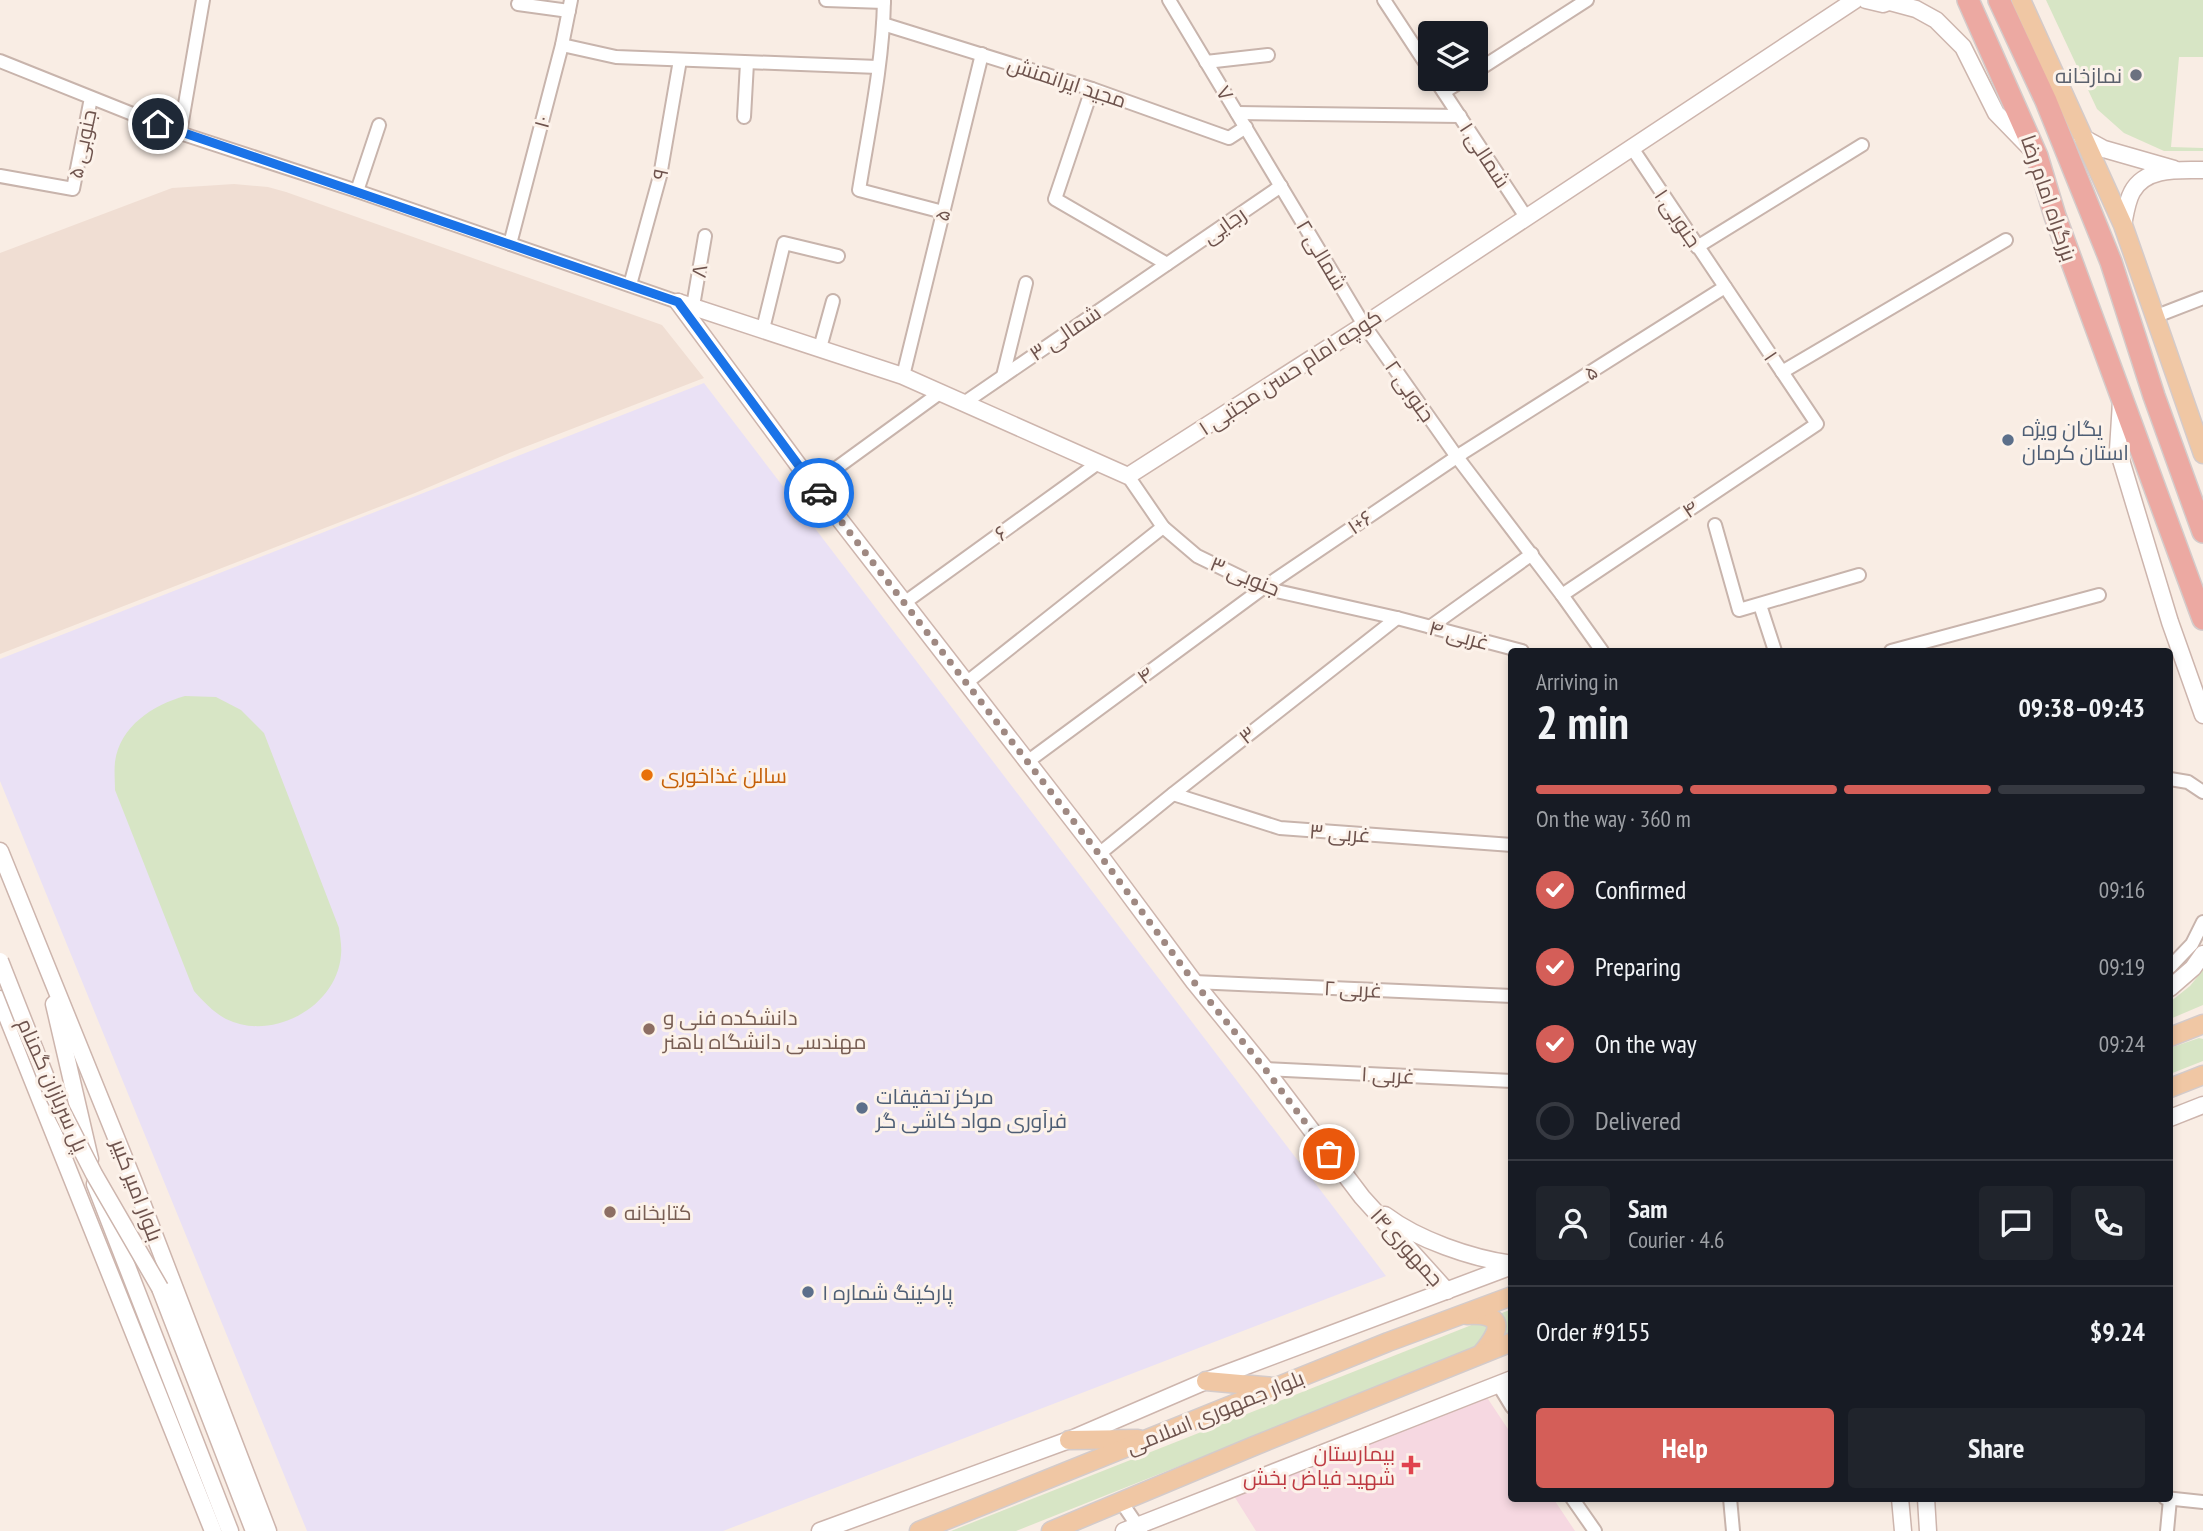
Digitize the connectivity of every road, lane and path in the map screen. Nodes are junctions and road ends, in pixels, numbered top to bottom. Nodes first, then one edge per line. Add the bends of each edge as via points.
1 (203, 0) edge
2 (826, 0) edge
3 (1169, 0) edge
4 (1384, 0) edge
5 (1587, 0) edge
6 (1855, 0) edge
7 (1866, 0) edge
8 (1968, 0) edge
9 (1999, 0) edge
10 (2021, 0) edge
11 (884, 1) edge
12 (1892, 1) edge
13 (518, 4) dead end
14 (570, 5) edge
15 (883, 24) junction
16 (562, 44) junction
17 (1418, 52) edge
18 (982, 54) junction
19 (1268, 55) dead end
20 (680, 60) junction
21 (0, 61) edge
22 (1206, 62) junction
23 (747, 63) junction
24 (1488, 64) edge
25 (878, 67) junction
26 (1091, 89) junction
27 (1444, 92) edge
28 (92, 98) junction
29 (2046, 101) junction
30 (1237, 113) junction
31 (1460, 116) junction
32 (744, 117) dead end
33 (379, 125) dead end
34 (1246, 127) junction
35 (180, 133) junction
36 (2082, 138) junction
37 (1862, 145) dead end
38 (1632, 148) junction
39 (2037, 156) junction
40 (2177, 170) junction
41 (2203, 170) edge
42 (0, 176) edge
43 (1280, 186) junction
44 (357, 191) junction
45 (943, 212) junction
46 (1526, 217) junction
47 (2123, 225) junction
48 (705, 236) dead end
49 (2006, 240) dead end
50 (510, 244) junction
51 (1697, 247) junction
52 (838, 256) dead end
53 (1167, 264) junction
54 (1026, 283) dead end
55 (630, 285) junction
56 (1725, 287) junction
57 (2203, 298) edge
58 (833, 301) dead end
59 (685, 304) junction
60 (2154, 317) junction
61 (1364, 325) junction
62 (763, 329) junction
63 (820, 348) junction
64 (1782, 372) junction
65 (903, 376) junction
66 (1003, 376) junction
67 (941, 392) junction
68 (2121, 399) junction
69 (964, 403) junction
70 (1817, 424) joint
71 (2203, 454) edge
72 (1457, 457) junction
73 (1098, 463) junction
74 (1128, 477) junction
75 (813, 485) junction
76 (1714, 525) dead end
77 (1163, 527) junction
78 (2203, 532) edge
79 (1532, 554) junction
80 (1858, 575) dead end
81 (1263, 588) junction
82 (1562, 594) junction
83 (2099, 595) dead end
84 (904, 603) junction
85 (1760, 605) junction
86 (1397, 618) junction
87 (2203, 619) edge
88 (1430, 627) junction
89 (1919, 647) edge
90 (1510, 648) edge
91 (1600, 648) edge
92 (1774, 648) edge
93 (966, 683) junction
94 (2203, 715) edge
95 (1027, 762) junction
96 (2173, 780) edge
97 (2203, 792) edge
98 (1173, 794) junction
99 (1508, 845) edge
100 (0, 851) edge
101 (1099, 854) junction
102 (2203, 922) edge
103 (2203, 954) edge
104 (43, 956) junction
105 (0, 961) edge
106 (2173, 964) edge
107 (1194, 982) junction
108 (2173, 985) edge
109 (1508, 996) edge
110 (0, 999) edge
111 (2203, 1024) edge
112 (2173, 1036) edge
113 (1265, 1069) junction
114 (2203, 1075) edge
115 (1508, 1081) edge
116 (2173, 1087) edge
117 (2203, 1105) edge
118 (2173, 1117) edge
119 (1362, 1198) junction
120 (1508, 1264) edge
121 (1508, 1267) edge
122 (1447, 1291) junction
123 (1508, 1298) edge
124 (1464, 1315) junction
125 (1508, 1343) edge
126 (1482, 1353) junction
127 (1206, 1381) junction
128 (1505, 1382) edge
129 (1277, 1387) junction
130 (1148, 1439) junction
131 (1069, 1440) junction
132 (2173, 1499) edge
133 (1575, 1502) edge
134 (1730, 1502) edge
135 (1900, 1502) edge
136 (1926, 1502) edge
137 (2170, 1502) edge
138 (2203, 1502) edge
139 (1122, 1503) junction
140 (1134, 1529) edge
141 (213, 1531) edge
142 (230, 1531) edge
143 (254, 1531) edge
144 (268, 1531) edge
145 (820, 1531) edge
146 (919, 1531) edge
147 (1051, 1531) edge
148 (1595, 1531) edge
149 (1733, 1531) edge
150 (1903, 1531) edge
151 (1928, 1531) edge
152 (2168, 1531) edge

1 - 35 street
2 - 11 street
3 - 22 street, ۷
4 - 17 street
5 - 24 street
6 - 38 street, کوچه امام حسن مجتبی ۱
7 - 12 street
8 - 39 highway, بزرگراه امام رضا
9 - 29 highway, بزرگراه امام رضا
10 - 36 main road
11 - 15 street
12 - 39 street via 1936,20 1963,47 1996,113
13 - 14 street
14 - 16 street, ۱۰
15 - 18 street, مجید ایرانمنش
15 - 25 street
16 - 20 street via 616,57
16 - 50 street, ۱۰
18 - 26 street, مجید ایرانمنش
18 - 45 street, ۵
19 - 22 street
20 - 23 street
20 - 55 street, ۹ via 660,176
21 - 28 street
22 - 30 street, ۷
23 - 25 street
23 - 32 street
25 - 45 street via 859,190
26 - 34 street, مجید ایرانمنش via 1228,138
26 - 53 street via 1055,199
27 - 31 street, ۱ شمالی
28 - 35 street
28 - 42 street, ۵ جنوبی via 73,189
29 - 36 main road
29 - 78 highway, بزرگراه امام رضا via 2111,262
30 - 31 street
30 - 34 street, ۷
31 - 46 street, ۱ شمالی
33 - 44 street
34 - 43 street, ۷
35 - 44 street
36 - 40 street
36 - 47 main road
37 - 51 street
38 - 46 street, کوچه امام حسن مجتبی ۱
38 - 51 street, ۱ جنوبی
39 - 68 highway, بزرگراه امام رضا
40 - 41 street
40 - 47 street via 2143,179 2132,192
43 - 53 street, رجایی
43 - 61 street, ۲ شمالی
44 - 50 street
45 - 65 street, ۵
46 - 61 street, کوچه امام حسن مجتبی ۱
47 - 60 main road
48 - 59 street, ۸
49 - 64 street
50 - 55 street
51 - 56 street, ۱ جنوبی
52 - 62 street via 784,243
53 - 66 street, ۳ شمالی
54 - 66 street
55 - 59 street
56 - 64 street, ۱‍
56 - 72 street, ۵
57 - 60 street
58 - 63 street
59 - 62 street
59 - 75 street, جمهوری۱۴
60 - 71 main road
61 - 72 street, ۲ جنوبی
61 - 74 street, کوچه امام حسن مجتبی ۱
62 - 63 street
63 - 65 street
64 - 70 street, ۱‍
65 - 67 street
66 - 69 street, ۳ شمالی
67 - 69 street
67 - 75 street
68 - 87 highway, بزرگراه امام رضا
68 - 94 street via 2118,450
69 - 73 street
70 - 82 street, ۴
72 - 79 street, ۲ جنوبی
72 - 81 street, ۱+۶
73 - 74 street
73 - 84 street, ۶
74 - 77 street, ۳ جنوبی
75 - 84 street, جمهوری۱۴
76 - 85 street via 1739,610
77 - 81 street, ۳ جنوبی via 1197,556
77 - 93 street
79 - 82 street, ۲ جنوبی
79 - 88 street
80 - 85 street
81 - 86 street, ۳ جنوبی
81 - 95 street, ۴
82 - 91 street, ۲ جنوبی
83 - 89 street
84 - 93 street, جمهوری۱۴
85 - 92 street
86 - 88 street, ۴ غربی
86 - 98 street, ۳
88 - 90 street, ۴ غربی
93 - 95 street, جمهوری۱۴
95 - 101 street, جمهوری۱۴
96 - 97 street
98 - 99 street, ۳ غربی via 1280,828
98 - 101 street, ۳
100 - 104 street, بلوار امیر کبیر
101 - 107 street, جمهوری۱۴
102 - 106 street via 2192,944
103 - 108 street
104 - 142 street, پل سربازان گمنام via 97,1190
104 - 144 street, بلوار امیر کبیر
105 - 143 street, پل سربازان گمنام, bridge via 50,1088 160,1288
107 - 109 street, ۲ غربی
107 - 113 street, جمهوری۱۴
110 - 141 street
111 - 112 main road
113 - 115 street, ۱ غربی
113 - 119 street, جمهوری۱۴
114 - 116 main road
117 - 118 street
119 - 120 street via 1391,1220 1434,1241
119 - 122 street, جمهوری۱۴
121 - 122 street
122 - 127 street
123 - 124 main road, بلوار جمهوری اسلامی
124 - 126 main road via 1481,1314 1496,1322 1494,1338
124 - 129 main road, بلوار جمهوری اسلامی
125 - 126 main road
126 - 139 main road
127 - 129 main road
127 - 131 street
128 - 140 street
129 - 130 main road, بلوار جمهوری اسلامی
130 - 131 main road
130 - 146 main road, بلوار جمهوری اسلامی
131 - 145 street
132 - 138 street
133 - 148 street
134 - 149 street
135 - 150 street
136 - 151 street
137 - 152 street
139 - 140 street
139 - 147 main road

